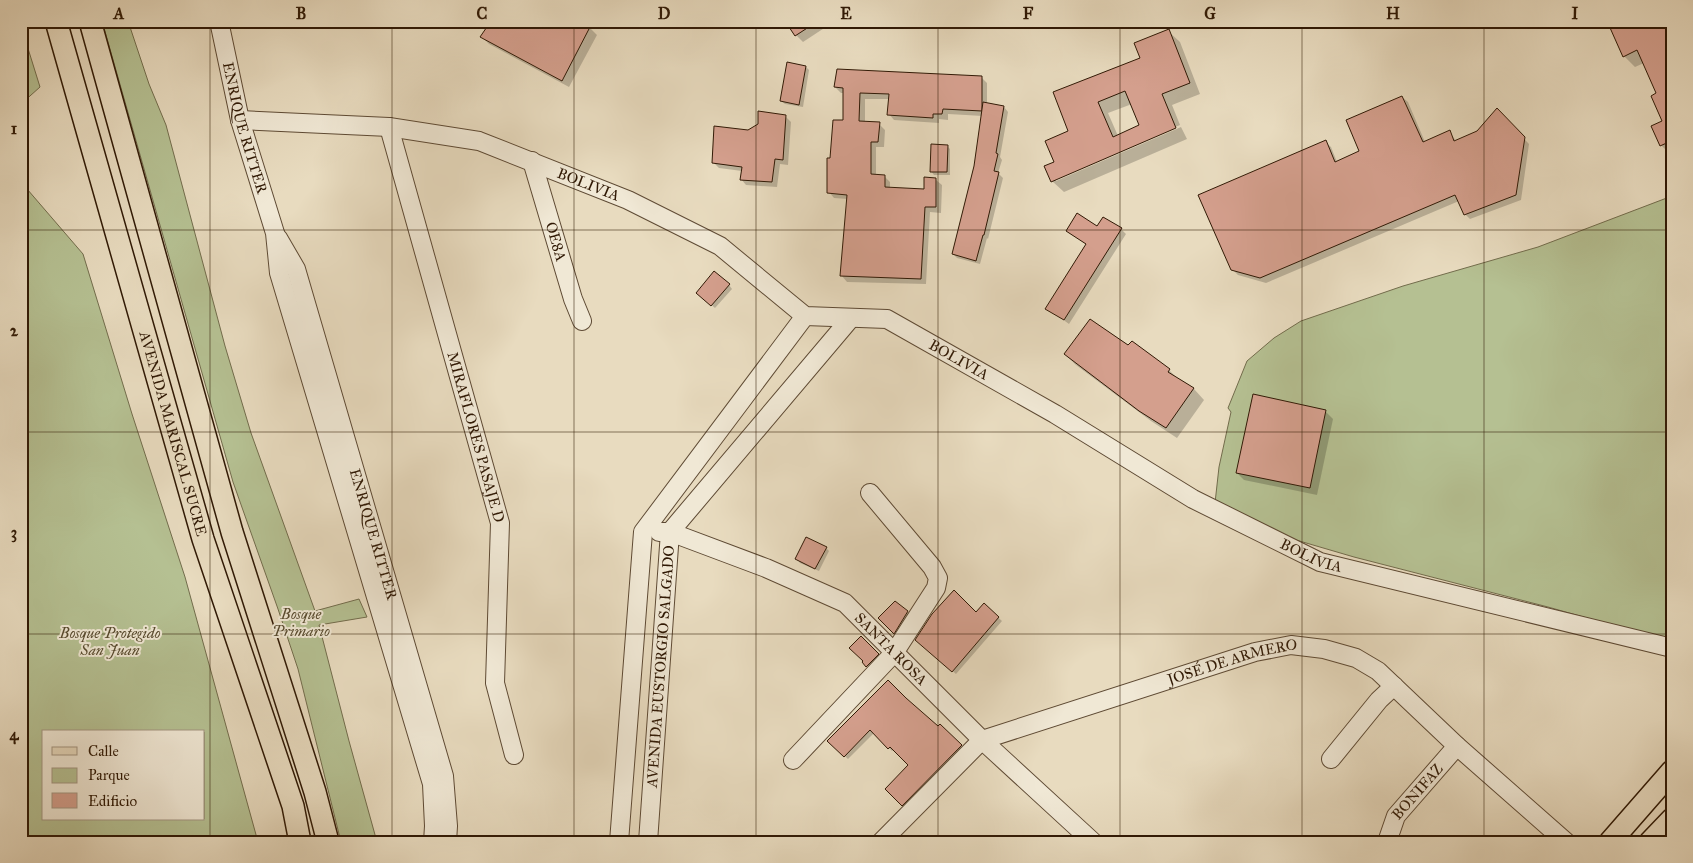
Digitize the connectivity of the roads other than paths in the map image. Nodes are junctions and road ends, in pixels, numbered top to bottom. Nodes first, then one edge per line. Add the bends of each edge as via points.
1 (56, 21) edge
2 (90, 21) edge
3 (219, 21) edge
4 (240, 120) junction
5 (389, 127) junction
6 (532, 161) junction
7 (275, 233) junction
8 (805, 316) junction
9 (851, 318) junction
10 (582, 321) dead end
11 (870, 493) dead end
12 (643, 532) junction
13 (670, 532) junction
14 (1672, 648) edge
15 (894, 653) junction
16 (1394, 686) junction
17 (256, 697) junction
18 (982, 740) junction
19 (1457, 746) junction
20 (514, 755) dead end
21 (1332, 759) dead end
22 (793, 760) dead end
23 (1672, 770) edge
24 (312, 781) junction
25 (287, 789) junction
26 (1672, 819) edge
27 (288, 842) edge
28 (300, 842) edge
29 (328, 842) edge
30 (433, 842) edge
31 (447, 842) edge
32 (619, 842) edge
33 (648, 842) edge
34 (881, 842) edge
35 (1093, 842) edge
36 (1387, 842) edge
37 (1566, 842) edge
38 (1610, 842) edge
39 (1650, 842) edge

1 - 17 main road, AVENIDA MARISCAL SUCRE via 203,539
2 - 24 main road, AVENIDA MARISCAL SUCRE via 232,532
3 - 4 street, ENRIQUE RITTER
4 - 5 street, BOLIVIA
4 - 7 street, ENRIQUE RITTER
5 - 6 street, BOLIVIA via 479,141
5 - 20 street, MIRAFLORES PASAJE D via 500,523 495,683
6 - 8 street, BOLIVIA via 628,200 720,246
6 - 10 street, OE8A
7 - 30 street, ENRIQUE RITTER via 279,273 432,784
7 - 31 street, ENRIQUE RITTER via 296,269 444,776
8 - 9 street, BOLIVIA
8 - 12 street, AVENIDA EUSTORGIO SALGADO
9 - 13 street, AVENIDA EUSTORGIO SALGADO
9 - 14 street, BOLIVIA via 887,319 1055,414 1193,499 1320,562
11 - 15 street via 938,578 936,588
12 - 13 street, SANTA ROSA
12 - 32 street, AVENIDA EUSTORGIO SALGADO
13 - 15 street, SANTA ROSA via 766,568 845,603
13 - 33 street, AVENIDA EUSTORGIO SALGADO
15 - 18 street, SANTA ROSA
15 - 22 street
16 - 18 street, JOSÉ DE ARMERO via 1378,671 1356,658 1324,649 1291,645 1255,652
16 - 19 street, JOSÉ DE ARMERO
16 - 21 street
17 - 25 main road, AVENIDA MARISCAL SUCRE
17 - 27 main road via 268,765
18 - 34 street, JOSÉ DE ARMERO
18 - 35 street, SANTA ROSA
19 - 36 street, BONIFAZ via 1396,816
19 - 37 street, JOSÉ DE ARMERO
23 - 38 main road
24 - 25 main road
24 - 29 main road, AVENIDA MARISCAL SUCRE
25 - 28 main road, AVENIDA MARISCAL SUCRE
26 - 39 main road

